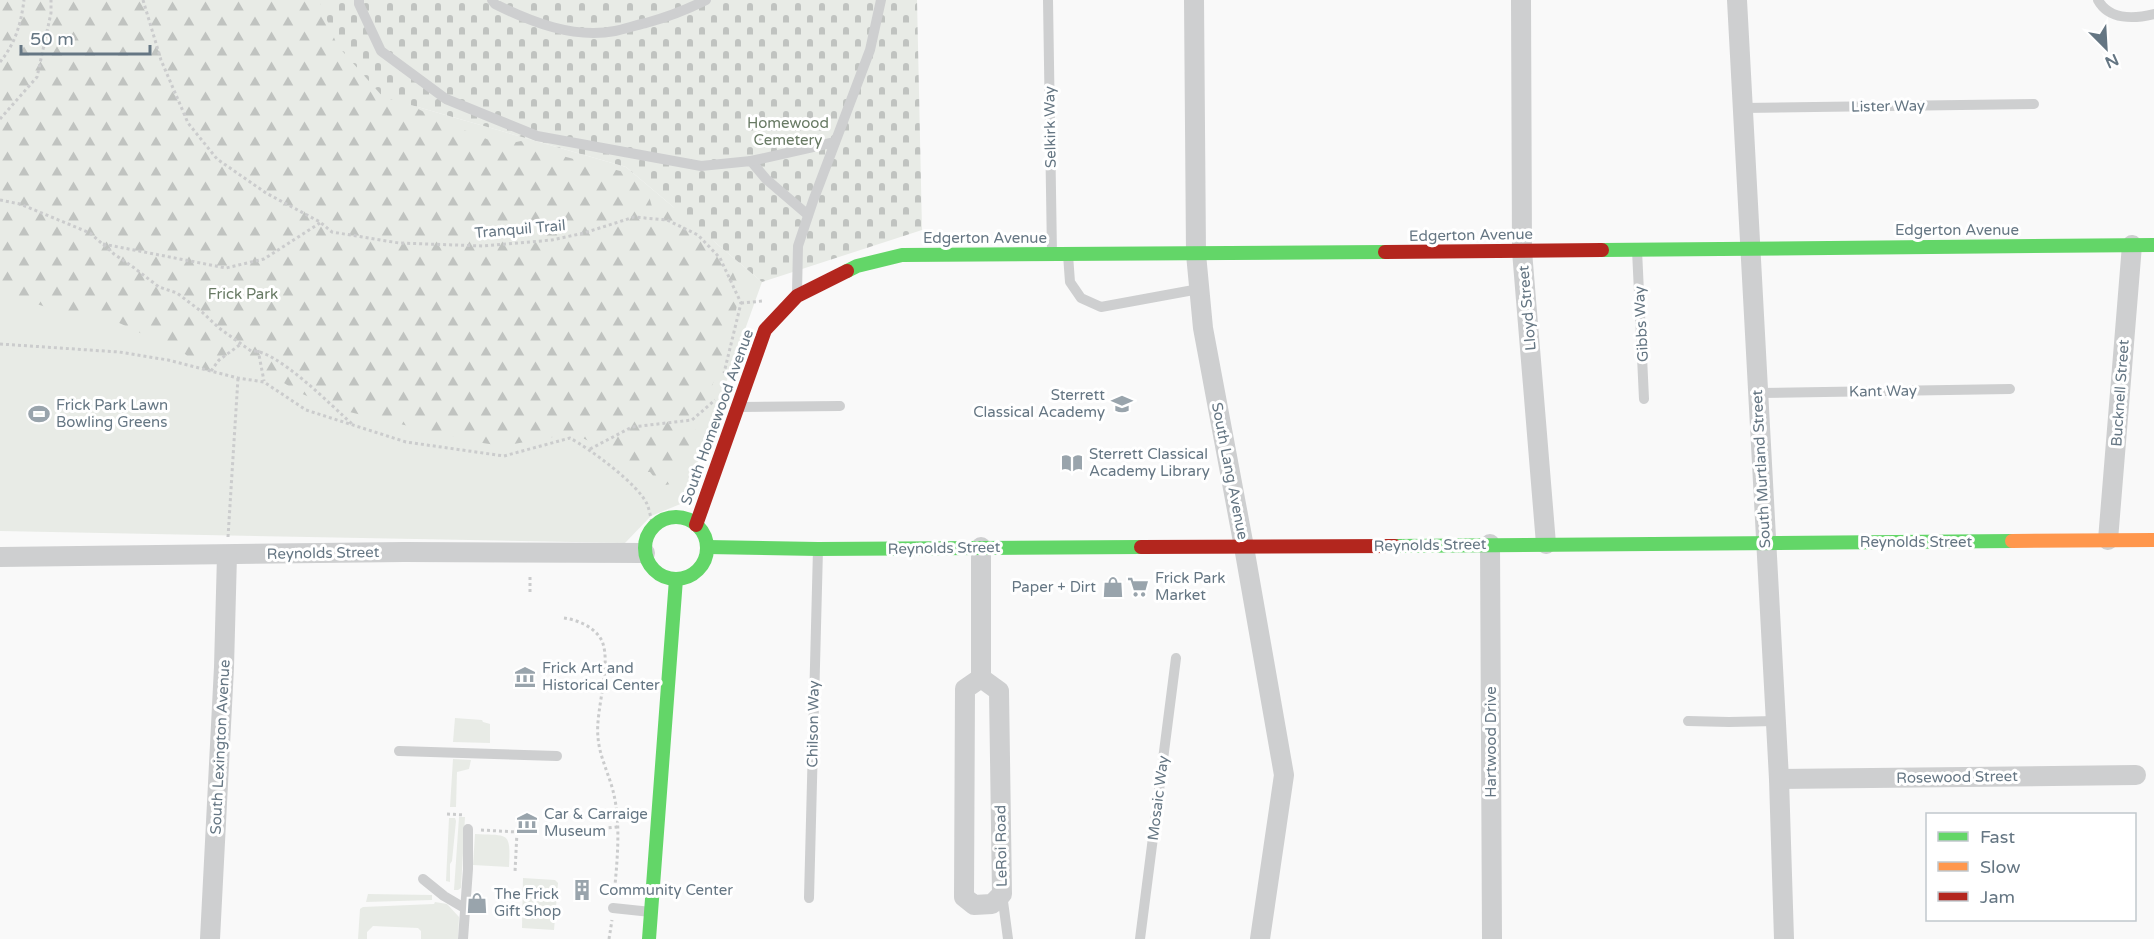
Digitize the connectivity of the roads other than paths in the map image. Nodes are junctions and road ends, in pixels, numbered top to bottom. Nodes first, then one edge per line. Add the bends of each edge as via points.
1 (359, 0) edge
2 (492, 0) edge
3 (706, 0) edge
4 (881, 0) edge
5 (1048, 0) edge
6 (1194, 0) edge
7 (1521, 0) edge
8 (1737, 0) edge
9 (2097, 0) edge
10 (2154, 14) edge
11 (2034, 104) dead end
12 (1743, 108) junction
13 (835, 142) junction
14 (751, 161) junction
15 (808, 215) junction
16 (2132, 245) junction
17 (2154, 245) edge
18 (1749, 248) junction
19 (1637, 250) junction
20 (1522, 251) junction
21 (1052, 254) junction
22 (1068, 254) junction
23 (1196, 254) junction
24 (1199, 289) junction
25 (797, 296) junction
26 (2010, 389) dead end
27 (1756, 393) junction
28 (1644, 399) dead end
29 (840, 406) dead end
30 (737, 408) junction
31 (696, 525) junction
32 (2108, 540) junction
33 (2154, 540) edge
34 (1546, 543) junction
35 (1765, 543) junction
36 (1490, 544) junction
37 (707, 547) junction
38 (981, 547) junction
39 (1244, 547) junction
40 (818, 549) junction
41 (645, 553) junction
42 (227, 555) junction
43 (0, 557) edge
44 (676, 579) junction
45 (1176, 658) dead end
46 (981, 678) junction
47 (1688, 721) dead end
48 (1775, 721) junction
49 (399, 751) dead end
50 (557, 756) dead end
51 (2136, 775) dead end
52 (1779, 779) junction
53 (468, 829) dead end
54 (423, 879) dead end
55 (1002, 894) junction
56 (809, 898) dead end
57 (614, 908) road end
58 (466, 909) junction
59 (651, 912) junction
60 (210, 939) edge
61 (463, 939) edge
62 (649, 939) edge
63 (1008, 939) edge
64 (1140, 939) edge
65 (1260, 939) edge
66 (1492, 939) edge
67 (1784, 939) edge

1 - 14 lane via 381,51 446,99 537,136 701,166
2 - 3 lane via 526,20 585,33 613,32 683,12
4 - 13 lane via 870,50
5 - 21 lane, Selkirk Way
6 - 23 street, South Lang Avenue
7 - 20 street, Lloyd Street
8 - 12 street, South Murtland Street
9 - 10 lane via 2110,13 2129,17
11 - 12 lane, Lister Way
12 - 18 street, South Murtland Street
13 - 14 lane
13 - 15 lane
14 - 15 lane
15 - 25 lane via 798,246
16 - 17 street, Edgerton Avenue
16 - 18 street, Edgerton Avenue
16 - 32 street, Bucknell Street
18 - 19 street, Edgerton Avenue
18 - 27 street, South Murtland Street
19 - 20 street, Edgerton Avenue
19 - 28 lane, Gibbs Way
20 - 23 street, Edgerton Avenue
20 - 34 street, Lloyd Street
21 - 22 street, Edgerton Avenue
21 - 25 street, Edgerton Avenue via 902,255 857,266
22 - 23 street, Edgerton Avenue
22 - 24 lane via 1070,282 1081,298 1101,307
23 - 24 street, South Lang Avenue
24 - 39 street, South Lang Avenue
25 - 30 street, South Homewood Avenue via 765,330
26 - 27 lane, Kant Way
27 - 35 street, South Murtland Street
29 - 30 lane
30 - 31 street, South Homewood Avenue
31 - 37 street
31 - 41 street via 684,519 662,520 646,540
32 - 33 street, Reynolds Street
32 - 35 street, Reynolds Street
34 - 35 street, Reynolds Street
34 - 36 street, Reynolds Street
35 - 48 street, South Murtland Street
36 - 39 street, Reynolds Street
36 - 66 street, Hartwood Drive
37 - 40 street, Reynolds Street
37 - 44 street via 700,567 692,575
38 - 39 street, Reynolds Street
38 - 40 street, Reynolds Street
38 - 46 street
39 - 65 street, South Lang Avenue via 1284,775
40 - 56 lane, Chilson Way
41 - 42 street, Reynolds Street
41 - 44 street via 660,575
42 - 43 street, Reynolds Street
42 - 60 street, South Lexington Avenue
44 - 59 street
45 - 64 lane, Mosaic Way
46 - 55 street, LeRoi Road via 999,691
46 - 55 street, LeRoi Road via 965,689 964,897 974,905 992,904
47 - 48 lane
48 - 52 street, South Murtland Street
49 - 50 lane
51 - 52 street, Rosewood Street
52 - 67 street, South Murtland Street
53 - 58 lane
54 - 58 lane
55 - 63 lane
57 - 59 lane
58 - 61 lane
59 - 62 street

